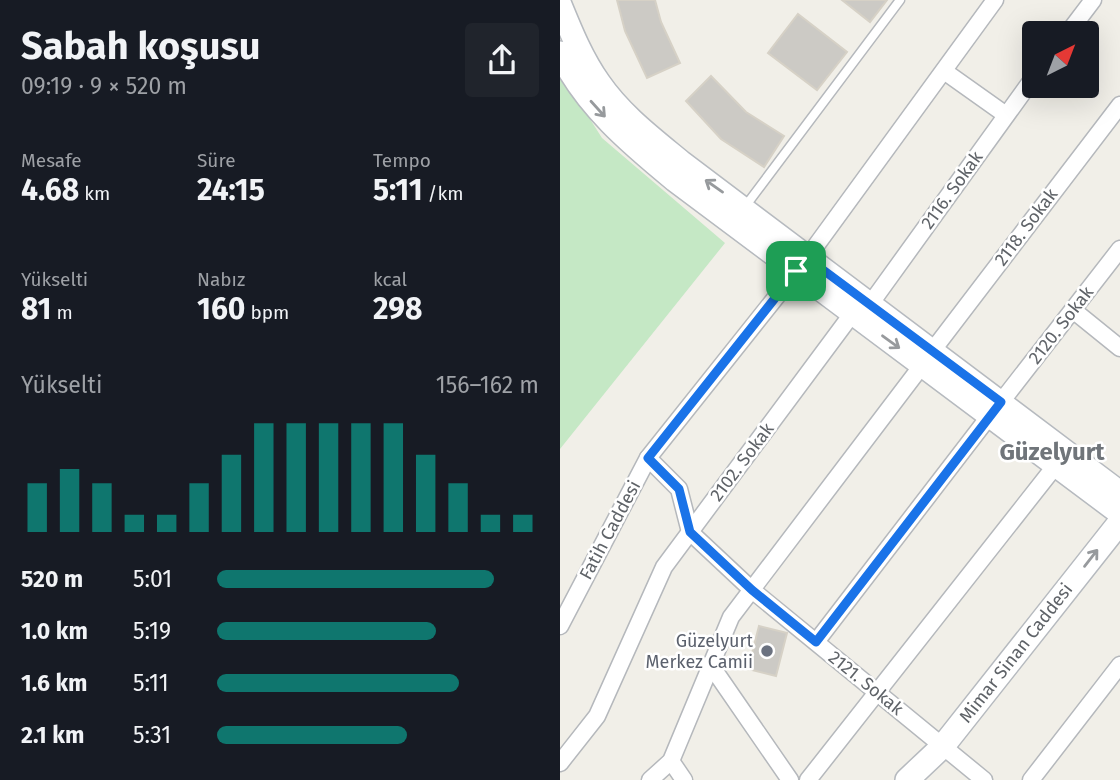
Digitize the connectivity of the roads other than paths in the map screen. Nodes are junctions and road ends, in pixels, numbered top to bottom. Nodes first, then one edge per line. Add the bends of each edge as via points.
1 (901, 0) edge
2 (995, 0) edge
3 (1093, 0) edge
4 (560, 5) edge
5 (1077, 21) edge
6 (560, 53) edge
7 (944, 71) junction
8 (1022, 93) edge
9 (1120, 105) edge
10 (1006, 115) junction
11 (744, 208) junction
12 (1120, 248) edge
13 (801, 265) junction
14 (862, 308) junction
15 (1073, 310) junction
16 (1120, 348) edge
17 (928, 357) junction
18 (996, 408) junction
19 (648, 458) junction
20 (1056, 465) junction
21 (1120, 493) edge
22 (1120, 513) edge
23 (1120, 522) edge
24 (690, 532) junction
25 (752, 590) junction
26 (560, 626) edge
27 (816, 642) junction
28 (710, 664) junction
29 (1120, 665) edge
30 (877, 692) junction
31 (943, 746) junction
32 (671, 761) junction
33 (560, 762) edge
34 (650, 780) edge
35 (684, 780) edge
36 (790, 780) edge
37 (808, 780) edge
38 (906, 780) edge
39 (984, 780) edge
40 (1031, 780) edge

1 - 11 lane
2 - 7 street, Fatih Caddesi
3 - 5 street
11 -> 4 main road via 634,123 600,84
6 -> 13 main road via 584,93 624,138
7 - 10 street
7 - 13 street, Fatih Caddesi
8 - 10 street, 2116. Sokak
9 - 17 street, 2118. Sokak
10 - 14 street, 2116. Sokak
11 - 13 main road
12 - 15 street, 2120. Sokak
13 - 14 main road
13 - 19 street, Fatih Caddesi
14 - 17 main road
14 - 24 street, 2102. Sokak
15 - 16 street
15 - 18 street, 2120. Sokak
17 - 18 main road
17 - 25 street, 2118. Sokak
18 - 20 main road
18 - 21 main road
18 - 27 street, 2120. Sokak
19 - 24 street via 679,489
19 - 26 street, Fatih Caddesi
20 - 22 main road
20 - 30 street
31 -> 23 main road, Mimar Sinan Caddesi
24 - 25 street, 2121. Sokak
24 - 33 street, 2102. Sokak via 664,567 597,716
25 - 27 street, 2121. Sokak
25 - 28 street, 2118. Sokak via 731,617
27 - 30 street, 2121. Sokak
28 - 32 street, 2118. Sokak
28 - 36 street
29 - 40 street
30 - 31 street, 2121. Sokak
30 - 37 street
31 - 38 main road, Mimar Sinan Caddesi
31 - 39 street, 2121. Sokak
32 - 34 street
32 - 35 street

